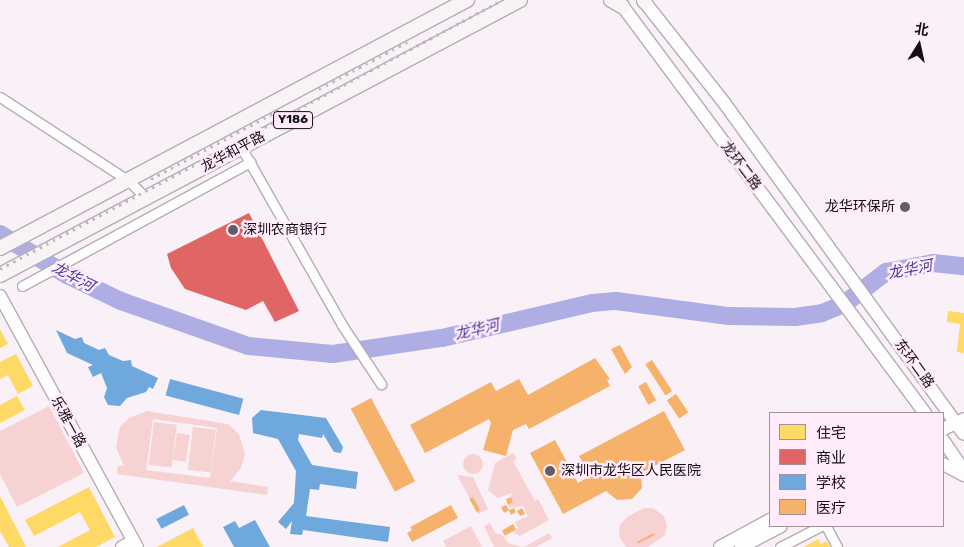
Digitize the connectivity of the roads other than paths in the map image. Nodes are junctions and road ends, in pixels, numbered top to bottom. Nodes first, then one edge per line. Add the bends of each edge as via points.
1 (467, 0) edge
2 (520, 0) edge
3 (644, 1) edge
4 (617, 2) edge
5 (0, 98) edge
6 (241, 147) junction
7 (250, 162) junction
8 (129, 181) junction
9 (146, 198) junction
10 (0, 248) edge
11 (0, 275) edge
12 (22, 286) dead end
13 (0, 296) edge
14 (881, 320) joint
15 (865, 332) joint
16 (381, 384) dead end
17 (909, 391) junction
18 (912, 412) edge
19 (924, 412) edge
20 (962, 428) edge
21 (944, 429) edge
22 (944, 440) edge
23 (944, 442) edge
24 (944, 465) edge
25 (964, 471) edge
26 (964, 475) edge
27 (769, 521) edge
28 (779, 527) edge
29 (819, 527) edge
30 (827, 527) edge
31 (135, 544) edge
32 (122, 547) edge
33 (720, 547) edge
34 (741, 547) edge
35 (780, 547) edge
36 (837, 547) edge

1 - 8 main road, 龙华和平路 / Y186
2 - 6 main road, 龙华和平路 / Y186
3 - 14 main road, 龙环二路 via 725,104
4 - 15 main road, 龙环二路
5 - 8 street
6 - 7 street
6 - 9 main road, 龙华和平路 / Y186
7 - 12 street
7 - 16 street via 342,324
8 - 9 street
8 - 10 main road, 龙华和平路 / Y186
9 - 11 main road, 龙华和平路 / Y186
13 - 31 main road, 乐雅一路
14 - 20 main road, 东环二路
15 - 17 main road, 东环二路
17 - 18 main road
17 - 19 main road, 东环二路
20 - 21 main road
20 - 22 main road
23 - 25 main road
24 - 26 main road
27 - 33 main road
28 - 34 main road
29 - 35 street
30 - 36 street
31 - 32 main road

